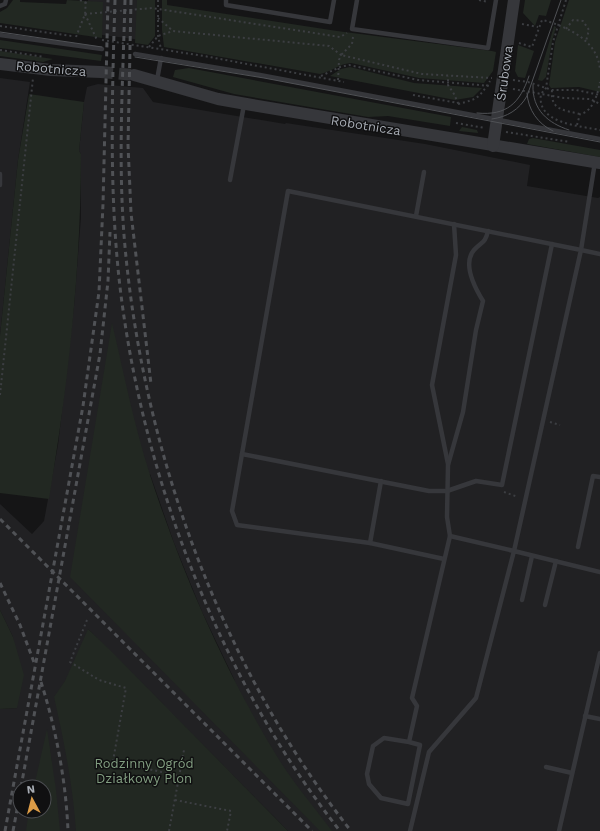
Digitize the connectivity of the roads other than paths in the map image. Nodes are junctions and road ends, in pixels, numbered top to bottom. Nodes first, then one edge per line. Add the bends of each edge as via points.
1 (6, 0) edge
2 (226, 0) edge
3 (334, 0) edge
4 (357, 0) edge
5 (496, 0) edge
6 (514, 0) edge
7 (0, 6) edge
8 (0, 35) edge
9 (102, 49) dead end
10 (135, 54) dead end
11 (160, 58) junction
12 (0, 64) edge
13 (101, 72) tunnel mouth
14 (134, 75) tunnel mouth
15 (156, 80) junction
16 (244, 104) junction
17 (498, 120) junction
18 (600, 139) edge
19 (493, 146) junction
20 (598, 163) edge
21 (424, 172) dead end
22 (0, 174) edge
23 (230, 180) dead end
24 (0, 185) edge
25 (416, 216) junction
26 (454, 224) junction
27 (488, 231) junction
28 (552, 244) junction
29 (581, 250) junction
30 (600, 254) edge
31 (242, 454) junction
32 (448, 465) junction
33 (600, 477) edge
34 (381, 481) junction
35 (447, 491) junction
36 (450, 536) junction
37 (370, 543) junction
38 (578, 547) dead end
39 (514, 551) junction
40 (532, 556) junction
41 (444, 559) junction
42 (556, 561) junction
43 (600, 572) edge
44 (522, 600) dead end
45 (545, 605) dead end
46 (600, 653) edge
47 (585, 716) junction
48 (600, 719) edge
49 (409, 742) junction
50 (546, 767) dead end
51 (572, 773) junction
52 (410, 831) edge
53 (559, 831) edge

1 - 7 lane via 5,4
2 - 3 lane via 226,5 330,22
4 - 5 lane via 352,29 488,48
6 - 17 street, Śrubowa
8 - 9 lane
10 - 11 lane
11 - 15 lane
11 - 17 lane
12 - 13 street, Robotnicza
14 - 15 street, Robotnicza
15 - 16 street, Robotnicza via 218,99
16 - 19 street, Robotnicza
16 - 23 lane
17 - 18 lane
17 - 19 street, Śrubowa
19 - 20 street, Robotnicza
20 - 29 lane
21 - 25 lane
22 - 24 lane
25 - 26 lane
25 - 31 lane via 288,191
26 - 27 lane
26 - 32 lane via 456,255 432,385
27 - 28 lane
27 - 32 lane via 485,242 474,250 469,264 473,284 483,301 463,412
28 - 29 lane
28 - 35 lane via 502,485 476,481
29 - 30 lane
29 - 39 lane
31 - 34 lane
31 - 37 lane via 232,511 237,525
32 - 35 lane
33 - 38 lane via 593,476
34 - 35 lane via 429,491
34 - 37 lane
35 - 36 lane
36 - 39 lane
36 - 41 lane
37 - 41 lane
39 - 40 lane
39 - 52 lane via 476,698 429,752
40 - 42 lane
40 - 44 lane
41 - 49 lane via 412,698 417,706
42 - 43 lane
42 - 45 lane
46 - 47 lane
47 - 48 lane
47 - 51 lane
49 - 49 lane via 384,738 374,746 367,774 370,784 381,798 408,804 420,745
50 - 51 lane
51 - 53 lane

